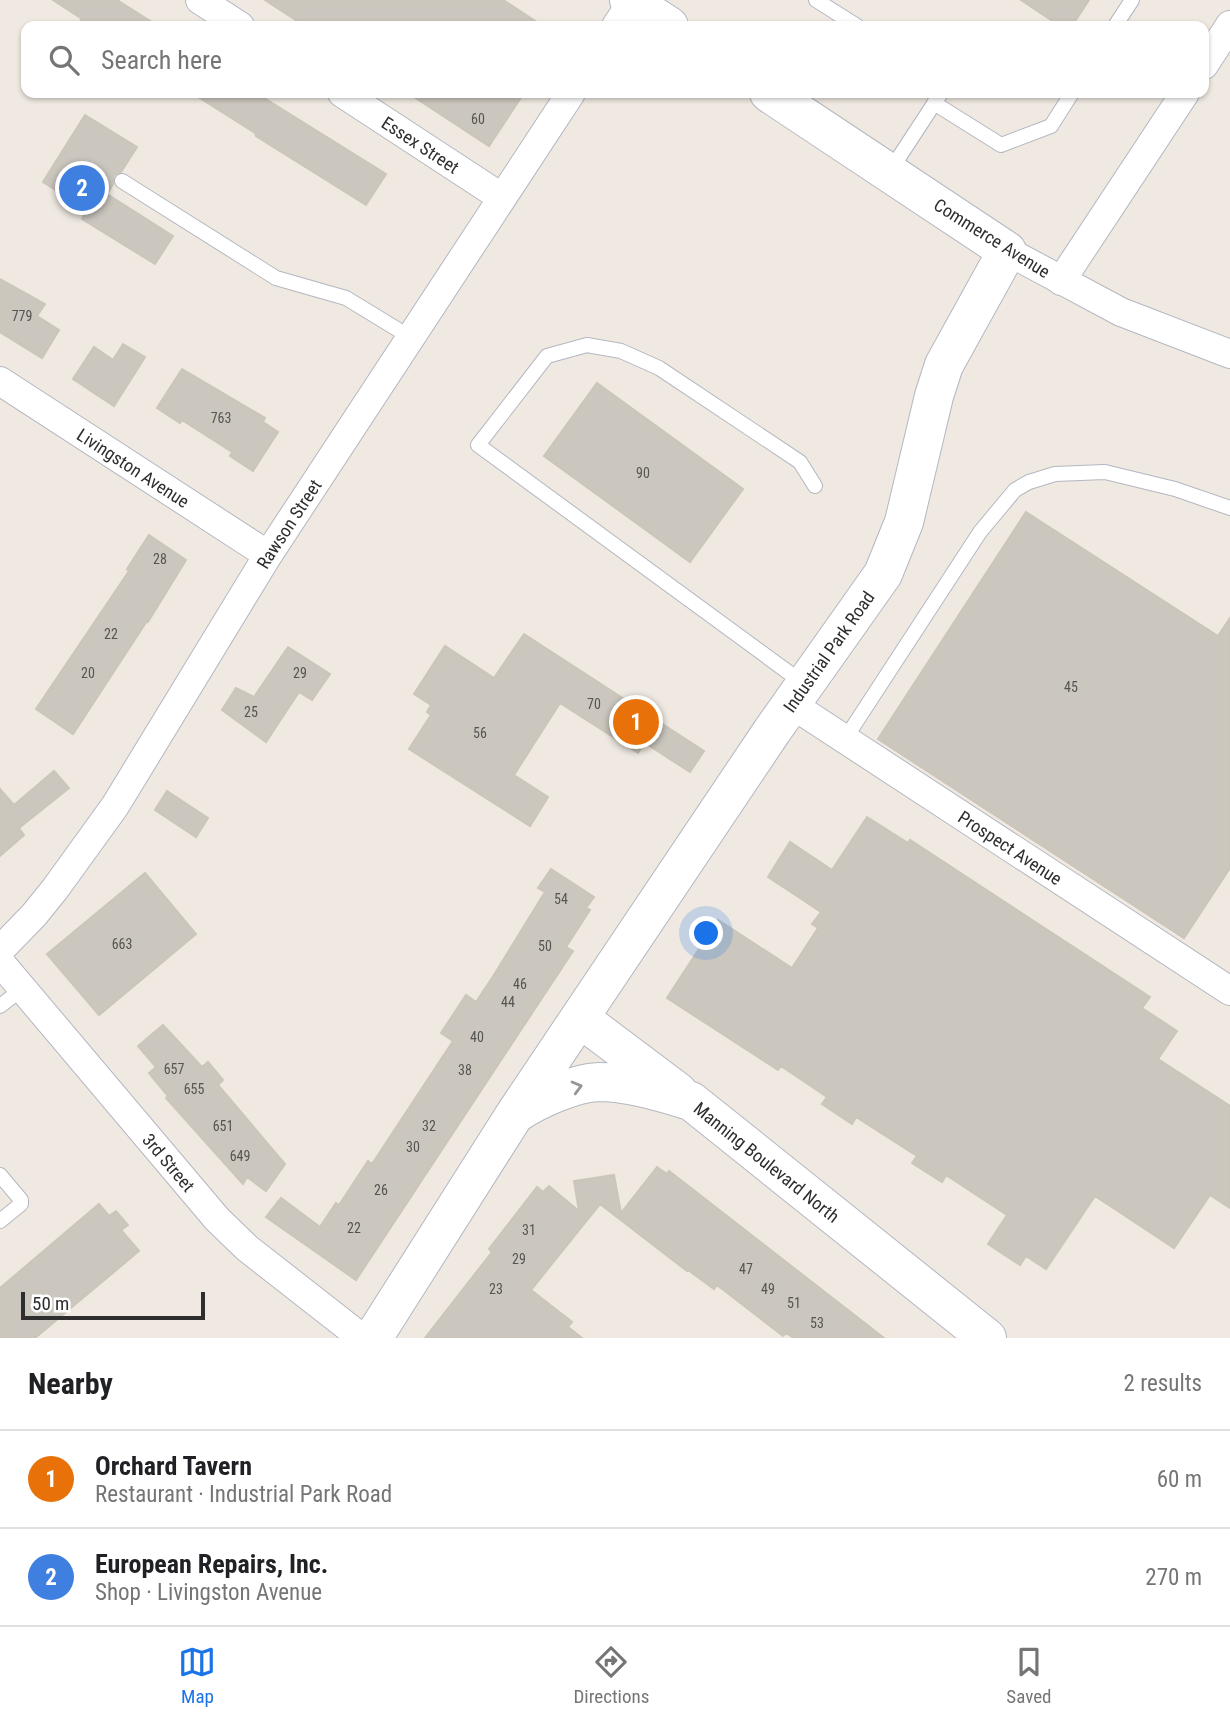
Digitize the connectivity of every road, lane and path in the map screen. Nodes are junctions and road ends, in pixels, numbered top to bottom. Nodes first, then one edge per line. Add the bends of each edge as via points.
1 (200, 0) edge
2 (816, 0) edge
3 (1132, 0) edge
4 (626, 9) edge
5 (232, 21) edge
6 (656, 21) edge
7 (849, 21) edge
8 (1118, 21) edge
9 (1230, 25) edge
10 (1209, 57) edge
11 (350, 98) edge
12 (568, 98) edge
13 (777, 98) edge
14 (938, 98) edge
15 (1069, 98) edge
16 (1182, 98) edge
17 (889, 172) junction
18 (122, 181) dead end
19 (501, 197) junction
20 (1007, 251) junction
21 (1061, 281) junction
22 (410, 337) junction
23 (1230, 354) edge
24 (0, 381) edge
25 (815, 486) dead end
26 (1230, 508) edge
27 (268, 555) junction
28 (798, 694) junction
29 (845, 739) junction
30 (0, 950) edge
31 (0, 962) edge
32 (22, 989) junction
33 (1230, 991) edge
34 (0, 1006) edge
35 (581, 1019) junction
36 (691, 1101) junction
37 (515, 1114) junction
38 (0, 1175) edge
39 (0, 1221) edge
40 (362, 1338) edge
41 (373, 1338) edge
42 (987, 1338) edge

1 - 5 street
2 - 7 lane
3 - 8 lane
4 - 6 street
9 - 10 street
11 - 19 street, Essex Street
12 - 19 street, Rawson Street
13 - 17 street, Commerce Avenue
14 - 15 lane via 1001,145 1051,126
14 - 17 lane
16 - 21 street
17 - 20 street, Commerce Avenue
18 - 22 lane via 276,278 346,298
19 - 22 street, Rawson Street
20 - 21 street, Commerce Avenue
20 - 28 street, Industrial Park Road via 944,365 904,522 890,559 873,591
21 - 23 street, Commerce Avenue via 1121,312
22 - 27 street, Rawson Street
24 - 27 street, Livingston Avenue
25 - 28 lane via 800,462 659,368 621,351 587,345 547,356 478,445
26 - 29 lane via 1105,472 1055,474 1015,490 980,532
27 - 30 street, Rawson Street via 115,806 55,889
28 - 29 street, Prospect Avenue
28 - 35 street, Industrial Park Road
29 - 33 street, Prospect Avenue
31 - 32 street, 3rd Street
32 - 34 lane
32 - 40 street, 3rd Street via 217,1219
35 - 36 street
35 - 37 street, Manning Boulevard North
37 -> 36 street, Manning Boulevard North via 575,1086 599,1082
36 - 42 street, Manning Boulevard North
37 - 41 street, Manning Boulevard North
38 - 39 lane via 21,1200

